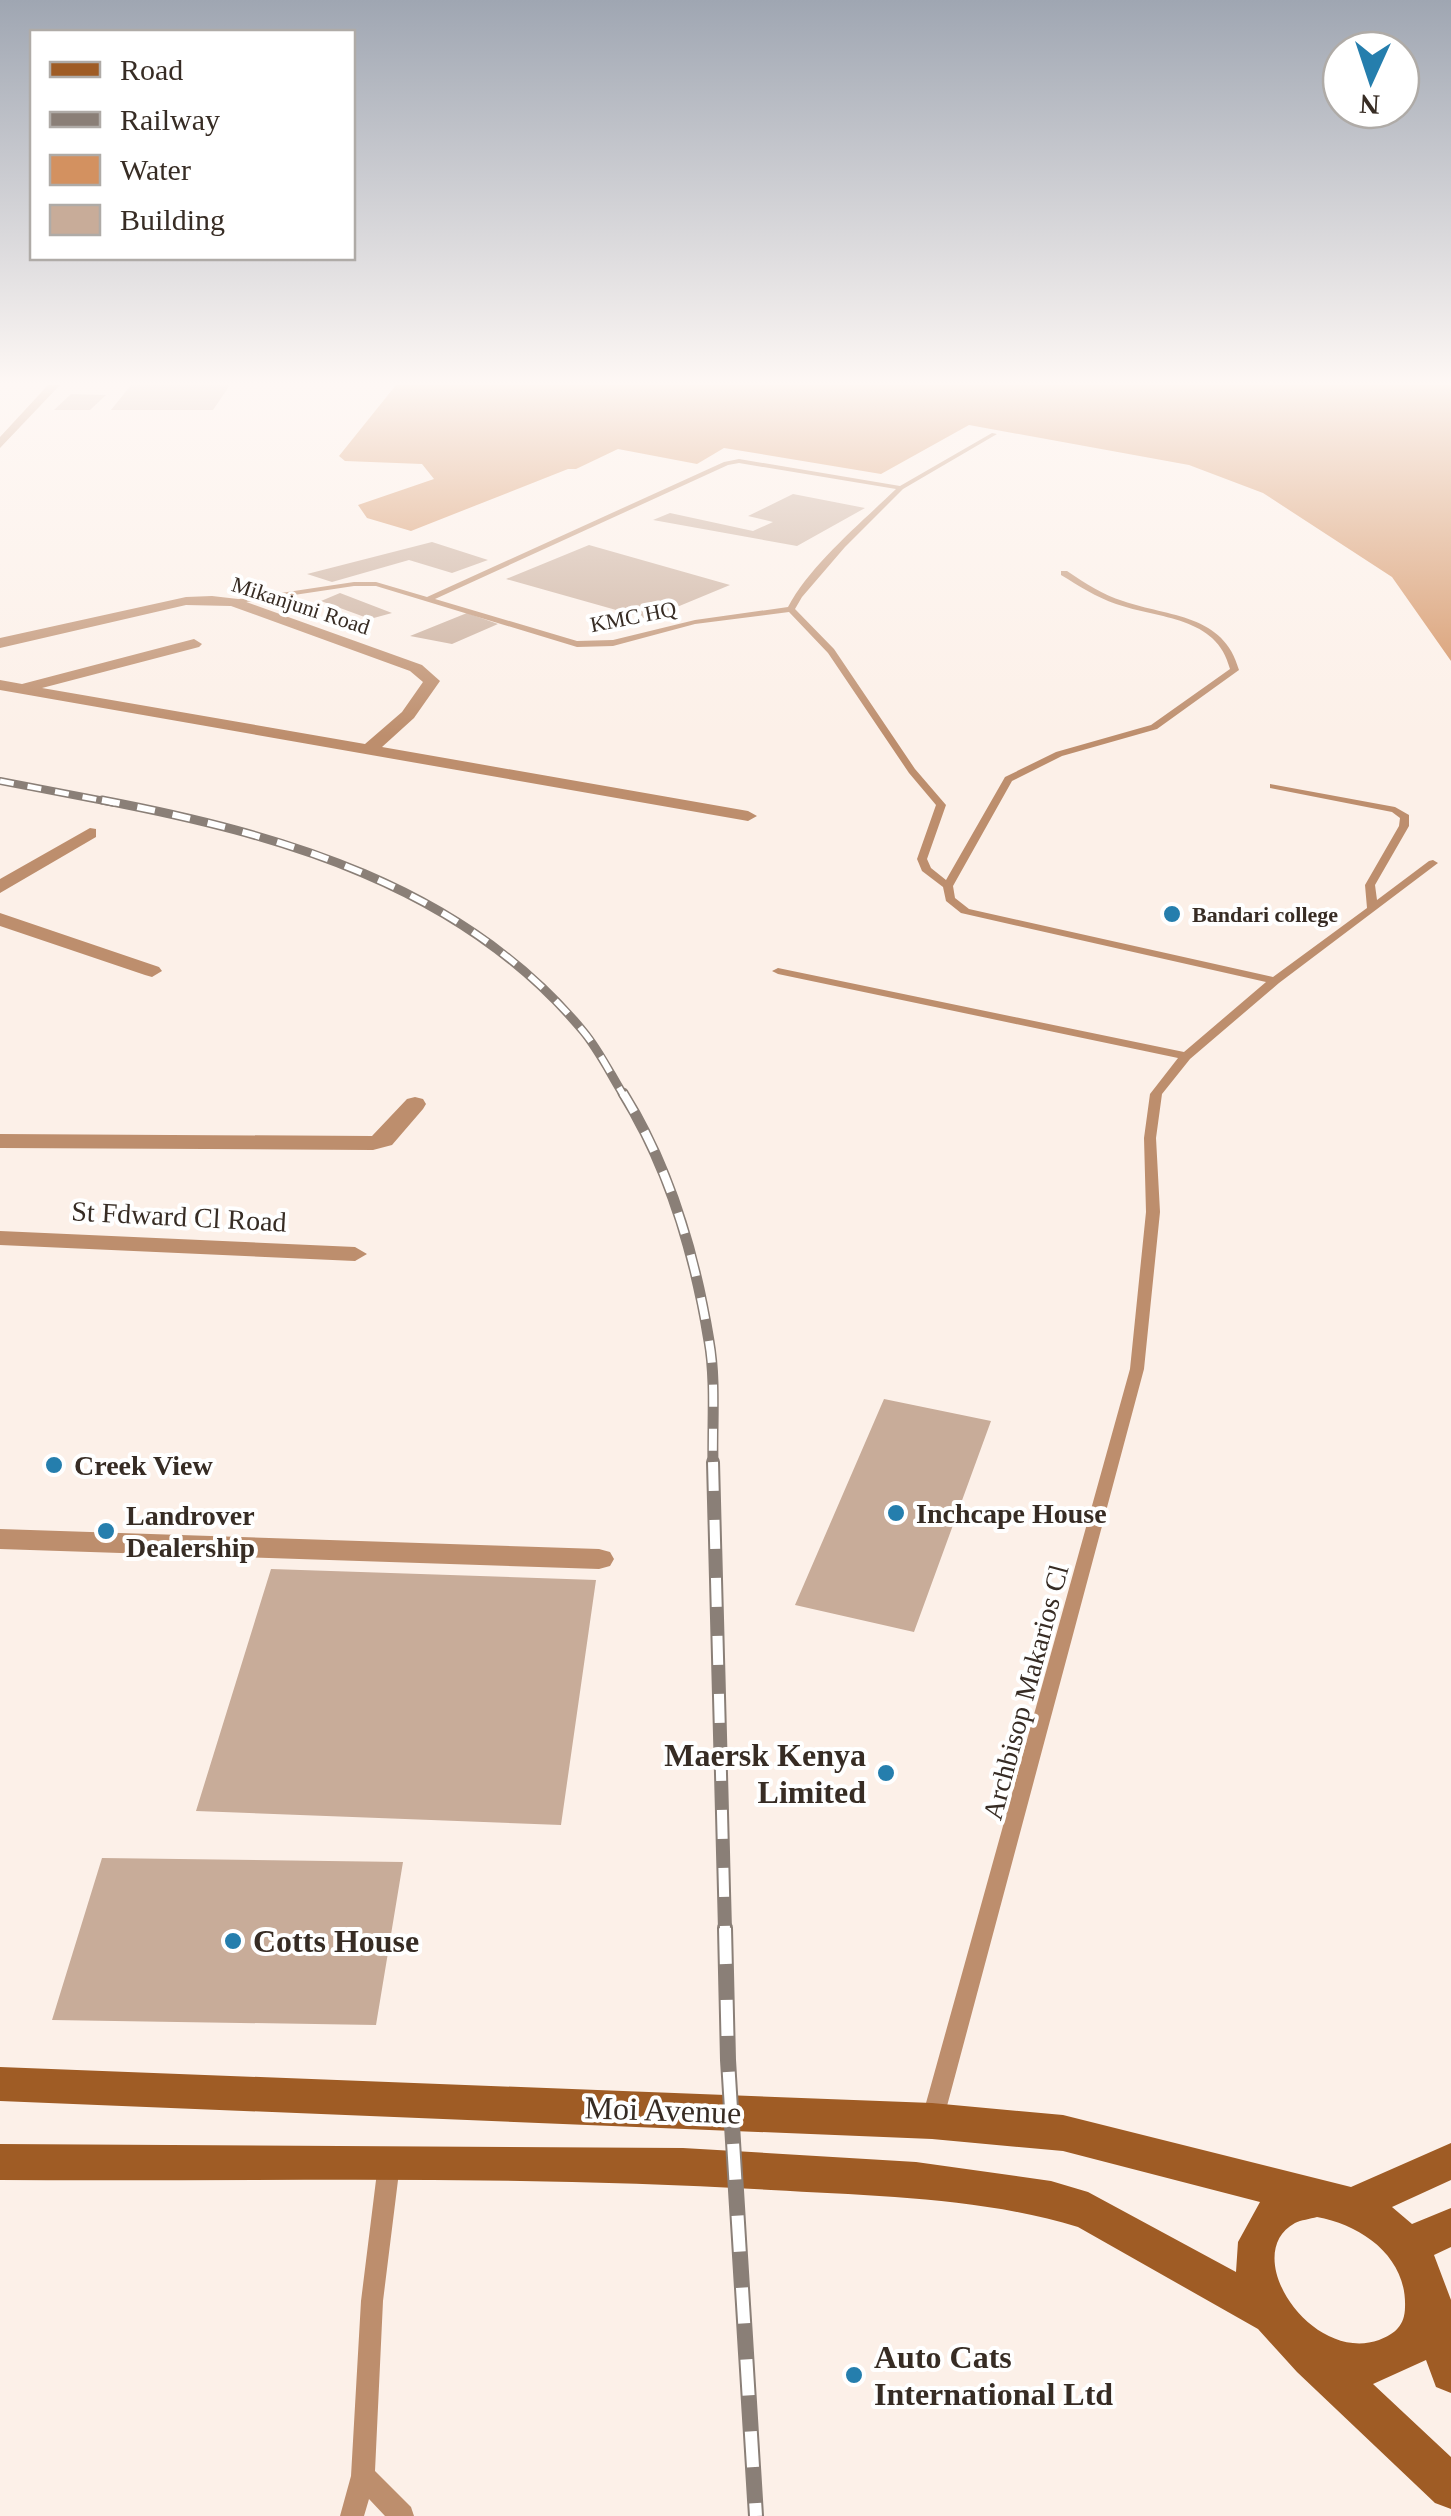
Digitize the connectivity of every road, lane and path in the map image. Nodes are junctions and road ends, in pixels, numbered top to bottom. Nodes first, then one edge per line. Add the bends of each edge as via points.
1 (640, 502) edge
2 (885, 502) edge
3 (1064, 573) dead end
4 (428, 599) junction
5 (233, 602) junction
6 (791, 609) junction
7 (0, 643) edge
8 (194, 644) dead end
9 (0, 685) edge
10 (20, 688) junction
11 (368, 750) junction
12 (1273, 786) dead end
13 (748, 816) dead end
14 (90, 833) dead end
15 (1432, 863) dead end
16 (948, 886) junction
17 (0, 887) edge
18 (1372, 909) junction
19 (0, 919) edge
20 (152, 972) dead end
21 (778, 972) dead end
22 (1275, 981) junction
23 (1186, 1056) junction
24 (414, 1104) dead end
25 (0, 1141) edge
26 (0, 1238) edge
27 (356, 1254) dead end
28 (0, 1539) edge
29 (599, 1559) dead end
30 (0, 2084) edge
31 (932, 2122) junction
32 (1451, 2161) edge
33 (0, 2162) edge
34 (389, 2163) junction
35 (1337, 2201) junction
36 (1451, 2227) edge
37 (1411, 2246) junction
38 (1431, 2302) junction
39 (1267, 2312) junction
40 (1300, 2345) junction
41 (1451, 2372) edge
42 (363, 2476) junction
43 (1451, 2487) edge
44 (352, 2516) edge
45 (402, 2516) edge

1 - 4 lane
2 - 6 lane
3 - 16 lane via 1120,604 1201,627 1226,643 1236,670 1154,727 1059,754 1008,779
4 - 5 lane, KMC HQ via 366,583
4 - 6 lane, KMC HQ via 597,645
5 - 7 street, Mikanjuni Road via 186,601
5 - 11 street, Mikanjuni Road via 416,668 432,682 408,715
6 - 16 lane via 831,651 941,805 922,859
8 - 10 street
9 - 10 street
10 - 11 street
11 - 13 street
12 - 18 lane via 1404,817 1370,885
14 - 17 street
15 - 18 lane, Archbisop Makarios Cl
16 - 22 lane via 950,899 965,911
18 - 22 lane, Archbisop Makarios Cl
19 - 20 street
21 - 23 lane
22 - 23 lane, Archbisop Makarios Cl
23 - 31 lane, Archbisop Makarios Cl via 1156,1094 1146,1302 1123,1431
24 - 25 street via 384,1140 373,1143
26 - 27 street, St Fdward Cl Road
28 - 29 street
30 - 31 main road, Moi Avenue
31 - 35 main road, Moi Avenue via 1063,2132
32 - 35 main road
33 - 34 main road, Moi Avenue
34 - 39 main road, Moi Avenue via 683,2166 916,2180 1051,2200 1088,2211
34 - 42 lane via 372,2301
35 - 37 main road via 1398,2230
35 - 39 main road via 1282,2210 1258,2235 1254,2273
36 - 37 main road
37 - 38 main road
38 - 40 main road via 1419,2339 1387,2362 1343,2364
38 - 41 main road
39 - 40 main road
40 - 43 main road
42 - 44 lane
42 - 45 lane

